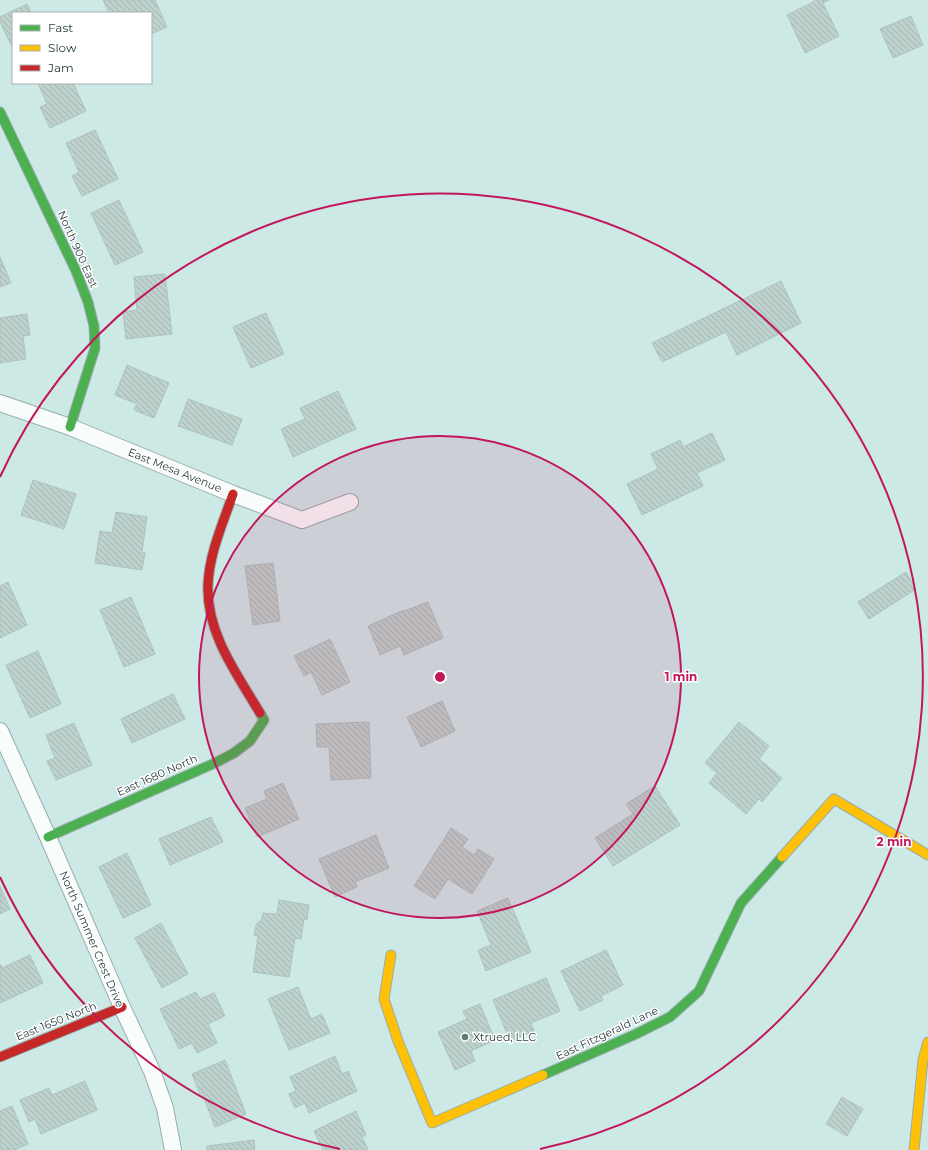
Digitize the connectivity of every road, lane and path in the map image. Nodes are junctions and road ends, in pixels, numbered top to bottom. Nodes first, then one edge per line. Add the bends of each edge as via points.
1 (0, 112) edge
2 (0, 403) edge
3 (70, 426) junction
4 (233, 494) junction
5 (350, 502) dead end
6 (0, 731) edge
7 (48, 837) junction
8 (928, 855) edge
9 (391, 955) dead end
10 (122, 1006) junction
11 (928, 1042) edge
12 (0, 1057) edge
13 (925, 1061) edge
14 (173, 1150) edge
15 (914, 1150) edge

1 - 3 street, North 900 East via 76,271 94,326 95,348
2 - 3 street, East Mesa Avenue
3 - 4 street, East Mesa Avenue
4 - 5 street, East Mesa Avenue via 302,520
4 - 7 street, East 1680 North via 213,553 208,586 210,616 219,641 264,720 250,741 228,756
6 - 7 street, North Summer Crest Drive
7 - 10 street, North Summer Crest Drive
8 - 9 street, East Fitzgerald Lane via 834,799 741,903 698,990 670,1017 432,1123 384,1000
10 - 12 street, East 1650 North
10 - 14 street, North Summer Crest Drive via 152,1071 165,1108
11 - 13 street
13 - 15 street

